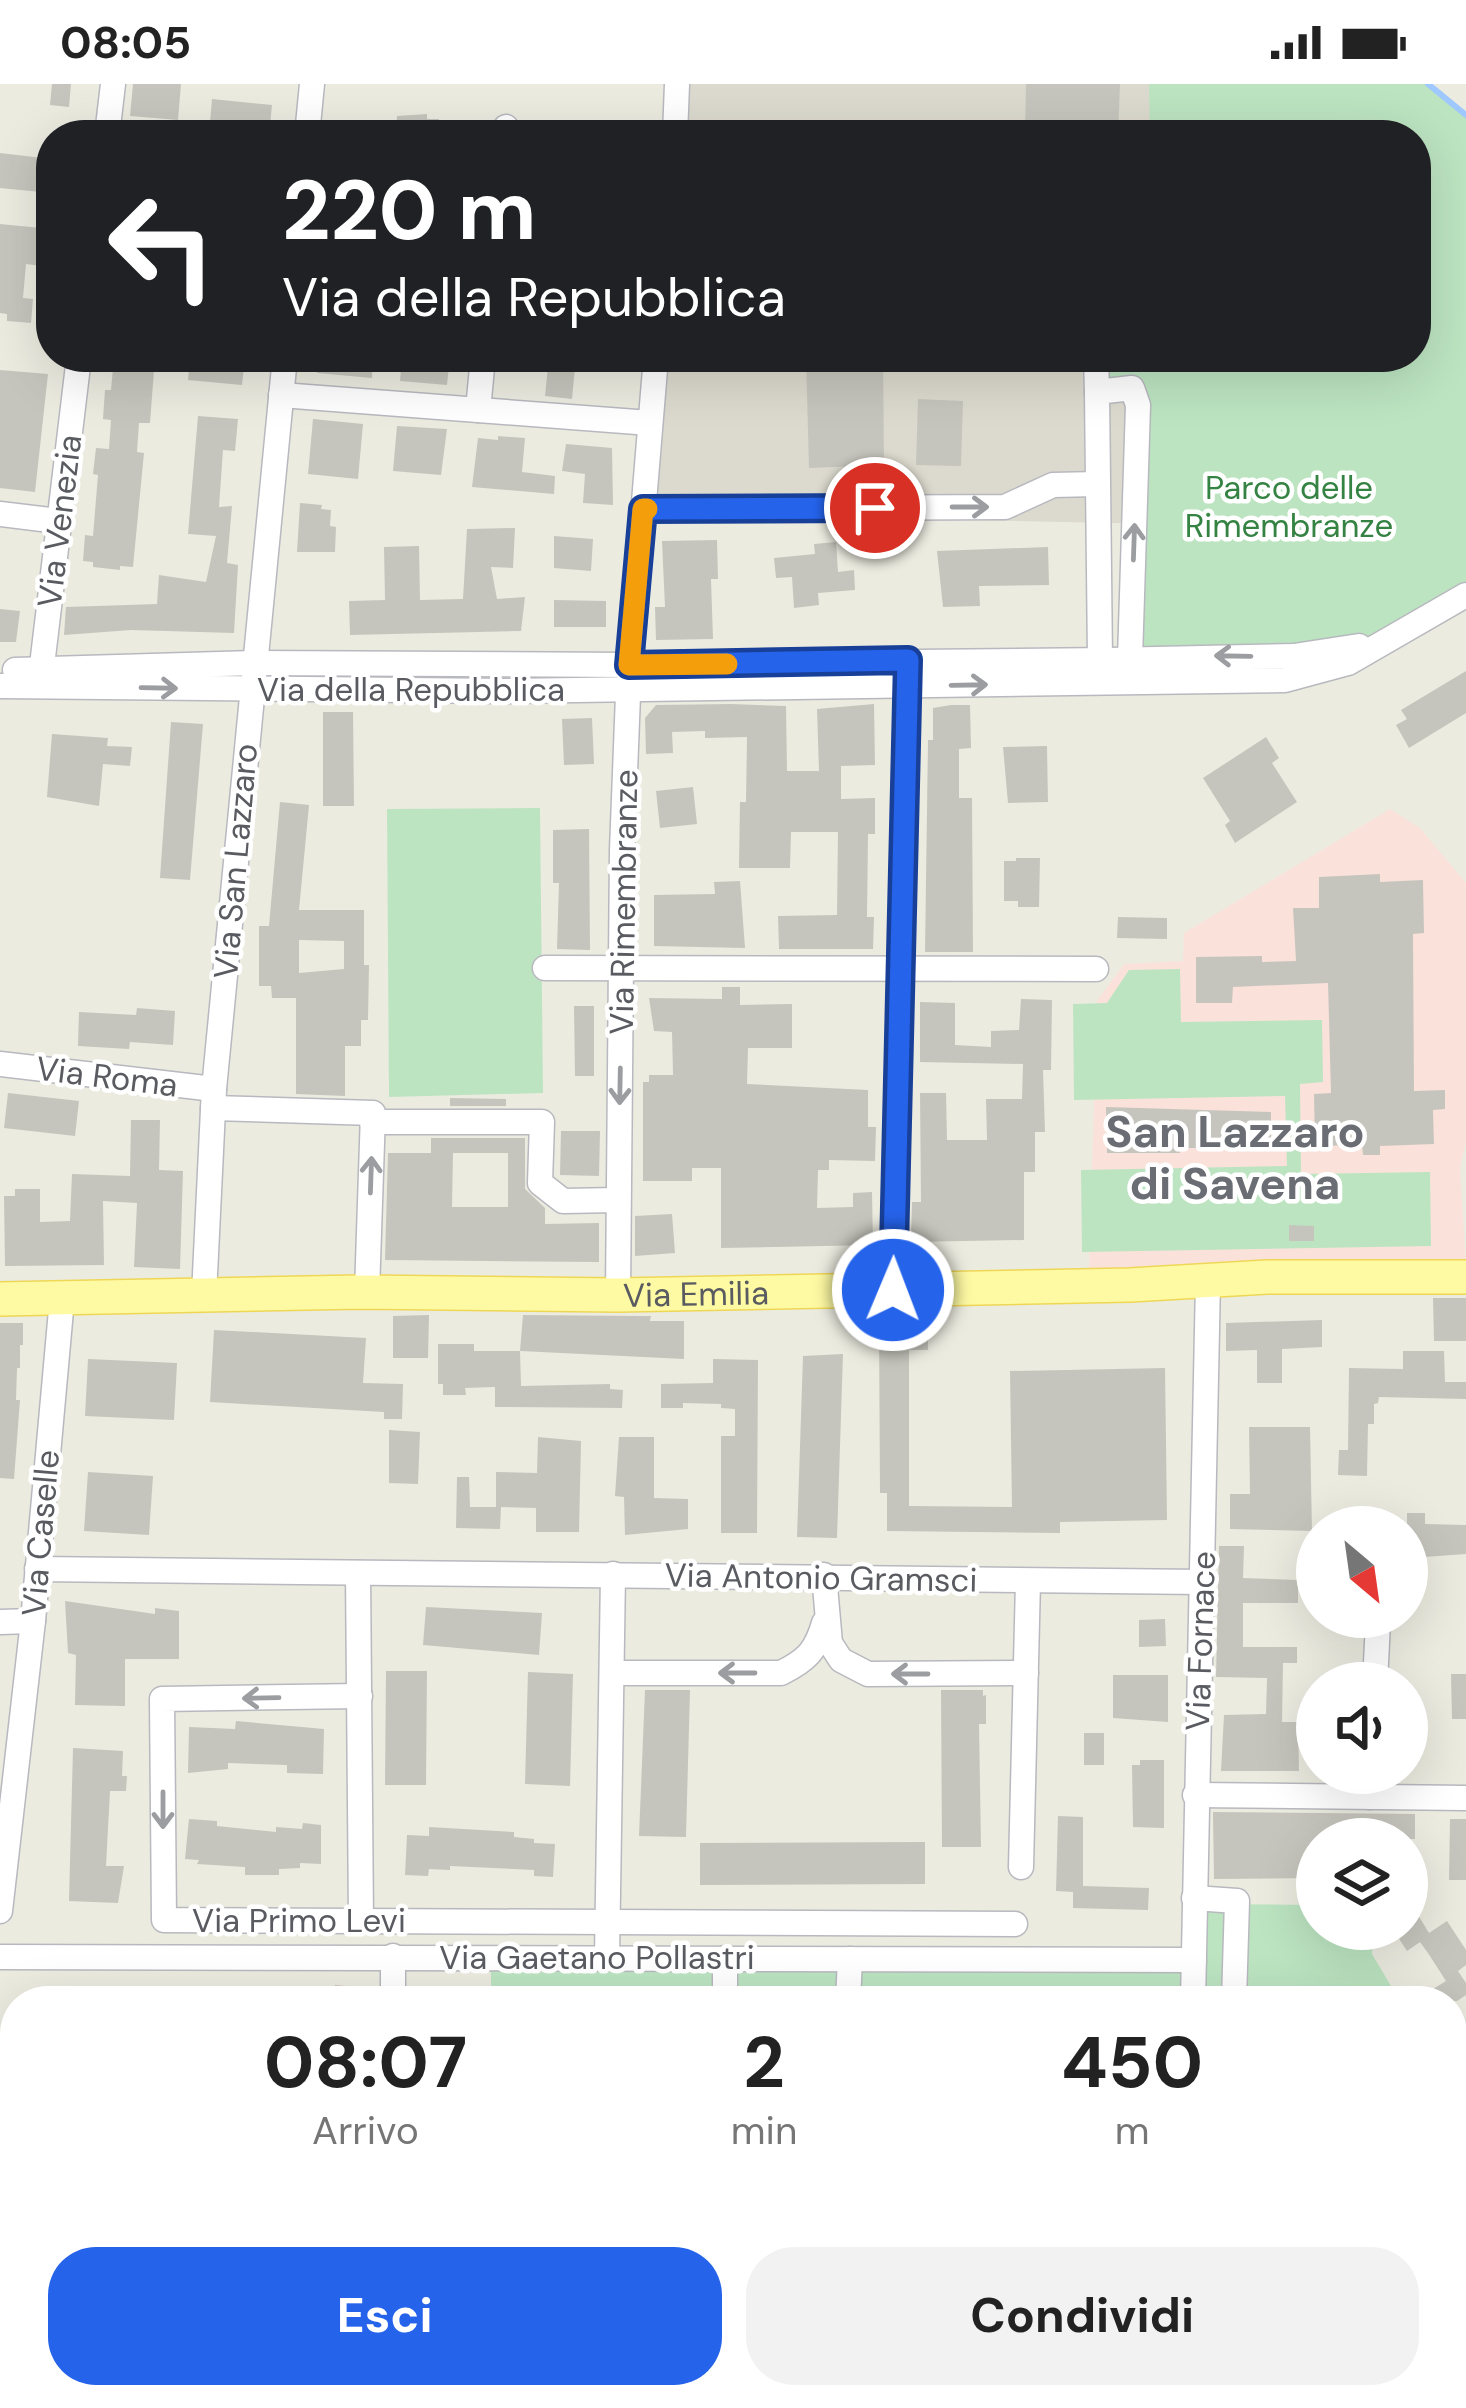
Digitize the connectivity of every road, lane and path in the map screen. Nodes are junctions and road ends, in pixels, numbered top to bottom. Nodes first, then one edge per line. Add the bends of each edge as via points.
1 (113, 84) edge
2 (313, 84) edge
3 (677, 84) edge
4 (108, 120) edge
5 (309, 120) edge
6 (676, 120) edge
7 (77, 372) edge
8 (283, 372) edge
9 (482, 372) edge
10 (655, 372) edge
11 (1096, 372) edge
12 (1097, 392) junction
13 (281, 395) junction
14 (478, 410) junction
15 (650, 423) junction
16 (1097, 484) junction
17 (643, 509) junction
18 (0, 514) edge
19 (58, 521) junction
20 (1466, 596) edge
21 (254, 663) junction
22 (1112, 666) junction
23 (0, 670) edge
24 (908, 673) junction
25 (40, 677) junction
26 (629, 677) junction
27 (0, 686) edge
28 (251, 689) junction
29 (545, 968) dead end
30 (900, 968) junction
31 (623, 969) junction
32 (1096, 969) dead end
33 (0, 1064) edge
34 (214, 1099) junction
35 (372, 1122) junction
36 (618, 1200) junction
37 (1466, 1277) edge
38 (1208, 1281) junction
39 (893, 1290) junction
40 (367, 1292) junction
41 (204, 1295) junction
42 (617, 1295) junction
43 (0, 1299) edge
44 (62, 1299) junction
45 (38, 1569) junction
46 (358, 1573) junction
47 (613, 1574) junction
48 (824, 1575) junction
49 (1028, 1581) junction
50 (1202, 1582) junction
51 (33, 1621) junction
52 (825, 1621) junction
53 (0, 1622) edge
54 (613, 1673) junction
55 (781, 1673) junction
56 (1027, 1673) junction
57 (868, 1674) junction
58 (360, 1696) junction
59 (1296, 1789) edge
60 (1428, 1793) edge
61 (1195, 1795) junction
62 (1466, 1798) edge
63 (1021, 1867) dead end
64 (1194, 1898) junction
65 (0, 1911) edge
66 (361, 1921) junction
67 (609, 1922) junction
68 (1015, 1924) dead end
69 (393, 1956) junction
70 (0, 1957) edge
71 (607, 1957) junction
72 (725, 1958) junction
73 (850, 1959) junction
74 (1194, 1960) junction
75 (393, 1986) edge
76 (725, 1986) edge
77 (849, 1986) edge
78 (1193, 1986) edge
79 (1234, 1986) edge

1 - 4 street
2 - 5 street
3 - 6 street
7 - 19 street, Via Venezia
8 - 13 street, Via San Lazzaro
9 - 14 street
10 - 15 street, Via Rimembranze
11 - 12 street
12 - 16 street
22 -> 12 street via 1138,398 1132,388
13 - 14 street
13 - 21 street, Via San Lazzaro
14 - 15 street
15 - 17 street, Via Rimembranze
17 -> 16 street via 1005,507 1053,485
16 - 22 street
17 - 26 street, Via Rimembranze
18 - 19 street
19 - 25 street, Via Venezia
20 - 22 street, Via della Repubblica via 1348,663
21 - 25 street, Via della Repubblica
21 - 26 street, Via della Repubblica
21 - 28 street, Via San Lazzaro
22 - 24 street, Via della Repubblica
23 - 25 street, Via della Repubblica
24 - 26 street, Via della Repubblica
24 - 30 street
25 - 27 street, Via della Repubblica
25 -> 28 street, Via della Repubblica
26 - 28 street, Via della Repubblica
26 - 31 street, Via Rimembranze
28 - 34 street, Via San Lazzaro
29 - 31 street
30 - 31 street
30 - 32 street
30 - 39 street
31 -> 36 street, Via Rimembranze
33 - 34 street, Via Roma
34 - 35 street, Via Roma via 373,1113
34 - 41 street, Via San Lazzaro
35 - 36 street via 542,1122 540,1183 562,1201
40 -> 35 street
36 - 42 street, Via Rimembranze
37 - 38 main road, Via Emilia
38 - 39 main road, Via Emilia
38 - 50 street, Via Fornace
39 - 42 main road, Via Emilia
40 - 41 main road, Via Emilia
40 - 42 main road, Via Emilia
41 - 44 main road, Via Emilia
43 - 44 main road, Via Emilia
44 - 45 street, Via Caselle
45 - 46 street, Via Antonio Gramsci
45 - 51 street, Via Caselle
46 - 47 street, Via Antonio Gramsci
46 - 58 street
47 - 48 street, Via Antonio Gramsci
47 - 54 street
48 - 49 street, Via Antonio Gramsci
48 - 52 street
49 - 50 street, Via Antonio Gramsci
49 - 56 street
50 - 61 street, Via Fornace
51 - 53 street
51 - 65 street, Via Caselle
52 - 55 street via 817,1647
52 - 57 street via 841,1660
55 -> 54 street
54 - 67 street
55 - 57 street
56 -> 57 street
56 - 63 street
58 - 66 street
58 -> 66 street, Via Primo Levi via 162,1700 164,1920
59 - 61 street
60 - 62 street
61 - 64 street, Via Fornace
64 - 74 street, Via Fornace
64 - 79 street via 1237,1901
66 - 67 street, Via Primo Levi
67 - 68 street, Via Primo Levi
67 - 71 street
69 - 70 street, Via Gaetano Pollastri
69 - 71 street, Via Gaetano Pollastri
69 - 75 street
71 - 72 street, Via Gaetano Pollastri
72 - 73 street, Via Gaetano Pollastri
72 - 76 street
73 - 74 street, Via Gaetano Pollastri
73 - 77 street
74 - 78 street, Via Fornace

